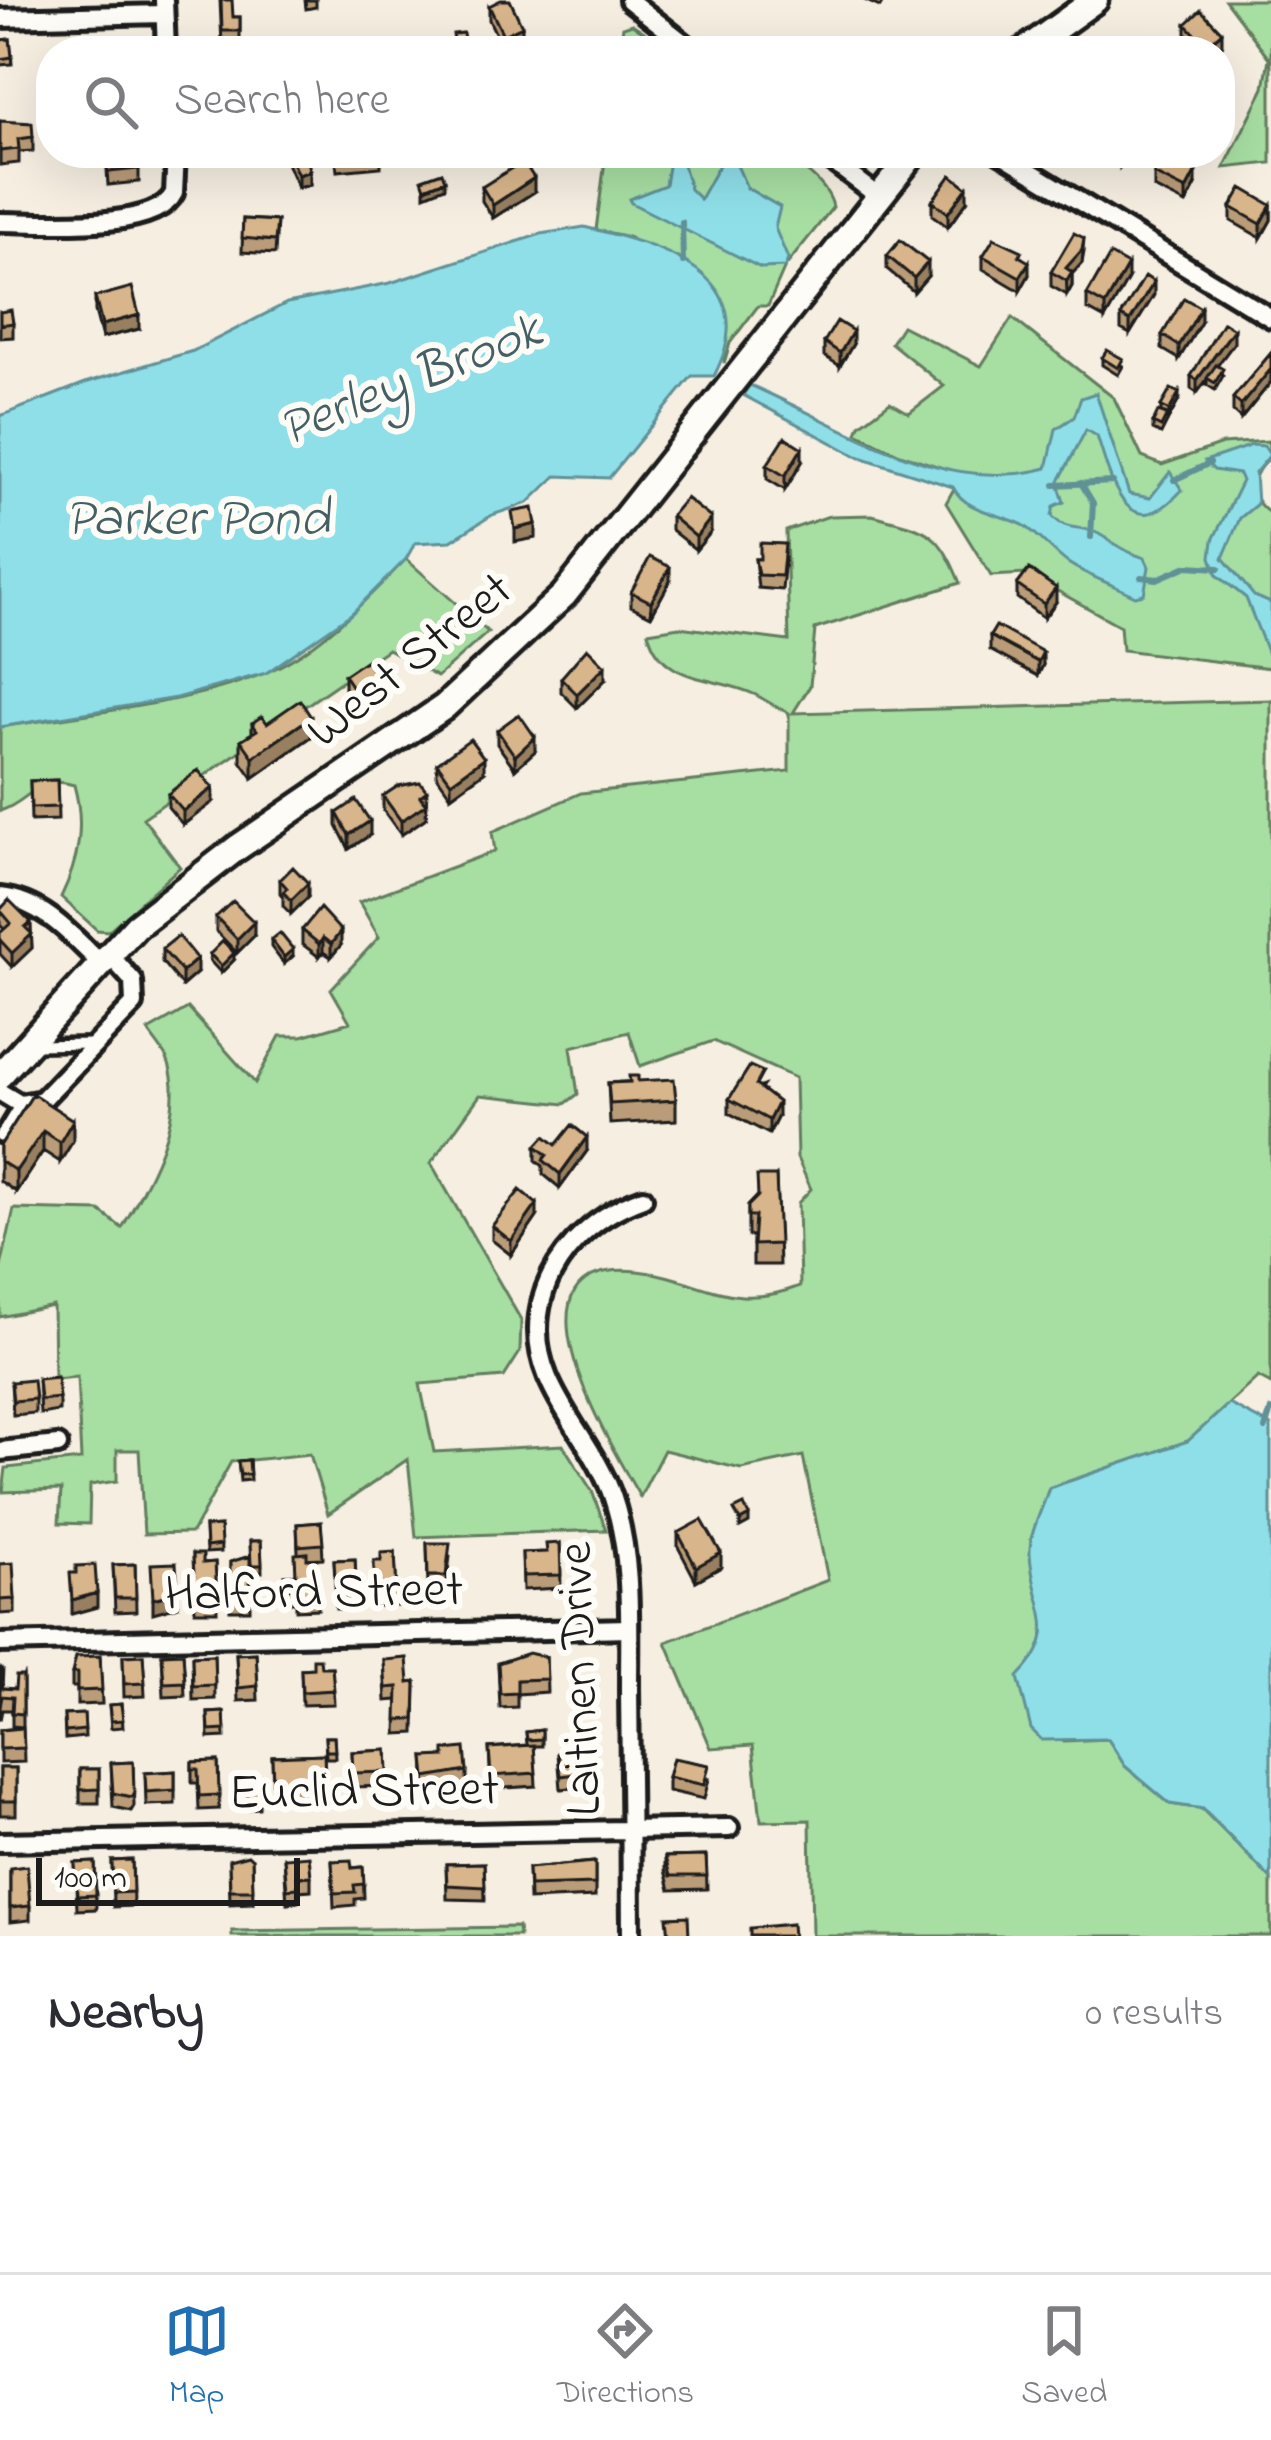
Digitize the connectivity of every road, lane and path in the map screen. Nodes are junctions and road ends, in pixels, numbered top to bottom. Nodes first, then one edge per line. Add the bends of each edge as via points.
1 (628, 0) edge
2 (1095, 0) edge
3 (163, 7) edge
4 (0, 18) edge
5 (675, 36) edge
6 (1045, 36) edge
7 (176, 168) edge
8 (841, 168) edge
9 (902, 168) edge
10 (1025, 168) edge
11 (879, 196) junction
12 (0, 221) edge
13 (1271, 318) edge
14 (0, 897) edge
15 (104, 957) junction
16 (96, 1043) junction
17 (25, 1044) junction
18 (0, 1075) edge
19 (0, 1092) edge
20 (20, 1104) junction
21 (0, 1136) edge
22 (644, 1198) dead end
23 (58, 1444) dead end
24 (0, 1450) edge
25 (629, 1628) junction
26 (0, 1643) edge
27 (729, 1828) dead end
28 (631, 1830) junction
29 (0, 1842) edge
30 (631, 1936) edge

1 - 5 street
2 - 6 main road
3 - 4 street
7 - 12 street via 175,193 156,211 116,220
8 - 11 street
9 - 11 main road, West Street
10 - 13 street
11 - 15 main road, West Street via 564,595 517,643 444,707 212,866
14 - 15 street via 45,913
15 - 16 street via 133,980 136,996
15 - 17 main road, West Street
16 - 17 lane
16 - 20 street via 49,1094
17 - 18 main road, West Street
19 - 20 street
20 - 21 lane
22 - 25 street, Laitinen Drive via 579,1238 546,1286 539,1314 543,1369 617,1511
23 - 24 street
25 - 26 street, Halford Street
25 - 28 street, Laitinen Drive
27 - 28 street, Euclid Street
28 - 29 street, Euclid Street
28 - 30 street, Laitinen Drive

